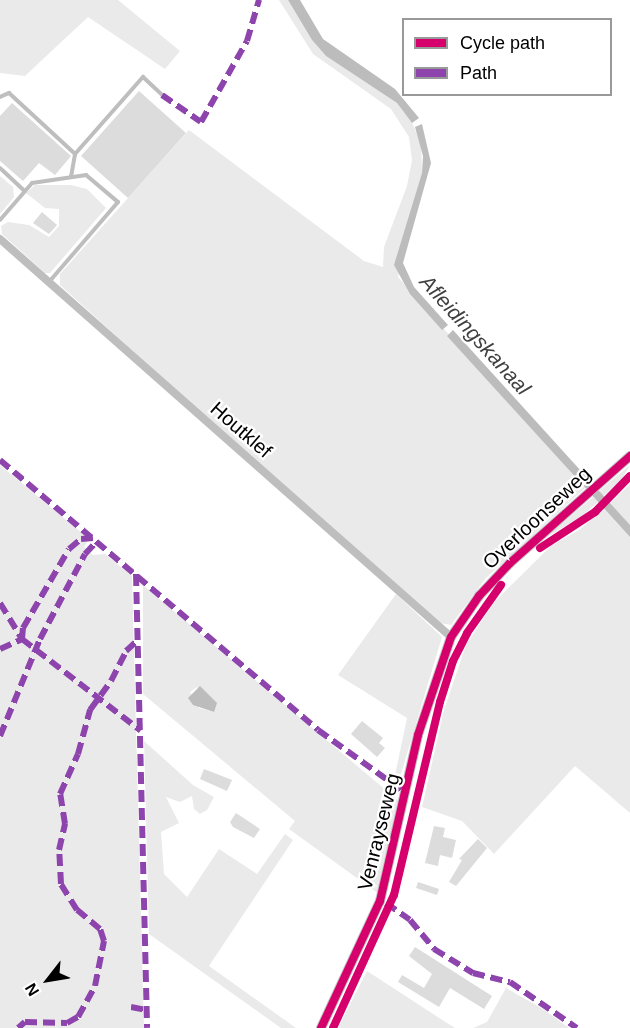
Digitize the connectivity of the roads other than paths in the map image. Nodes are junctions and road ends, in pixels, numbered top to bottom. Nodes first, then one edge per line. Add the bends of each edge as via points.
1 (162, 94) dead end
2 (0, 97) edge
3 (75, 154) junction
4 (0, 168) edge
5 (71, 177) junction
6 (25, 191) junction
7 (0, 220) edge
8 (0, 240) edge
9 (49, 283) junction
10 (630, 456) edge
11 (451, 637) junction
12 (321, 1028) edge

1 - 3 lane via 143,77
2 - 3 lane via 9,93
3 - 5 lane
4 - 6 lane
5 - 6 lane via 32,183
5 - 9 lane via 86,175 118,202
6 - 7 lane
8 - 9 street, Houtklef
9 - 11 street, Houtklef
10 - 11 street, Overloonseweg via 510,563 479,596
11 - 12 street, Venrayseweg via 418,735 380,901

